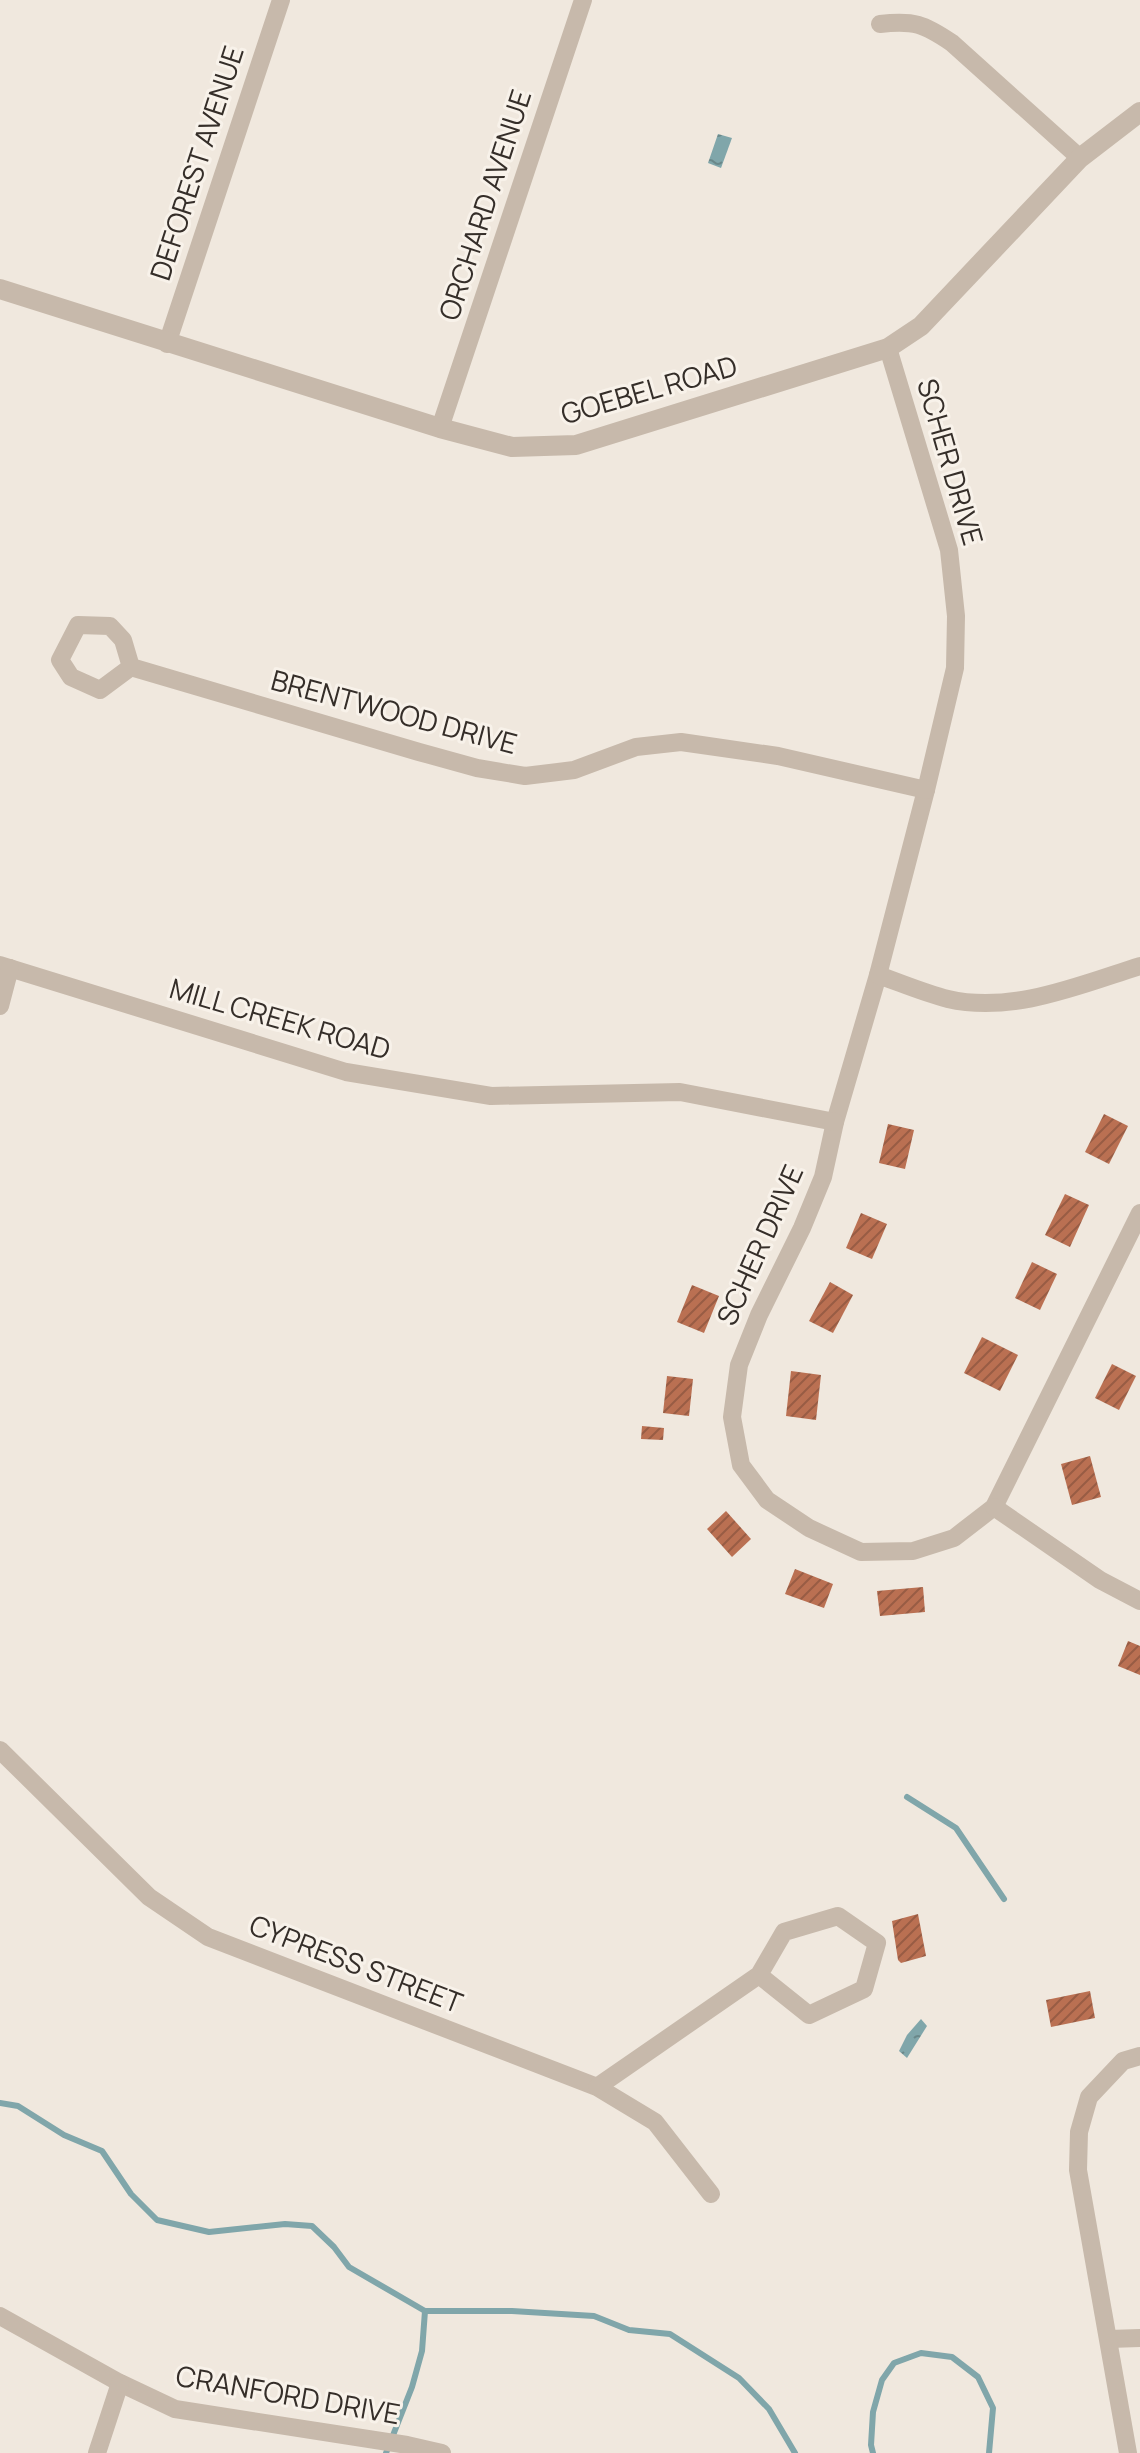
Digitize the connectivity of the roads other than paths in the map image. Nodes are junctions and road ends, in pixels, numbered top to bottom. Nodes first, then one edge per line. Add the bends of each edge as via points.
1 (281, 0) edge
2 (583, 0) edge
3 (880, 24) dead end
4 (1140, 112) edge
5 (1080, 158) junction
6 (0, 289) edge
7 (167, 344) junction
8 (888, 348) junction
9 (440, 428) junction
10 (131, 667) dead end
11 (926, 790) junction
12 (1140, 966) edge
13 (5, 967) edge
14 (878, 975) junction
15 (0, 1006) edge
16 (835, 1122) junction
17 (1140, 1213) edge
18 (994, 1507) junction
19 (1140, 1601) edge
20 (0, 1750) edge
21 (759, 1975) junction
22 (1132, 2058) edge
23 (597, 2087) junction
24 (711, 2194) dead end
25 (0, 2316) edge
26 (1140, 2338) edge
27 (1109, 2339) junction
28 (120, 2383) junction
29 (97, 2453) edge
30 (442, 2453) edge
31 (1128, 2453) edge

1 - 7 street, DEFOREST AVENUE
2 - 9 street, ORCHARD AVENUE
3 - 5 street via 906,21 952,43
4 - 5 street, GOEBEL ROAD
5 - 8 street, GOEBEL ROAD via 921,326
6 - 7 street, GOEBEL ROAD
7 - 9 street, GOEBEL ROAD
8 - 9 street, GOEBEL ROAD via 576,445 512,447
8 - 11 street, SCHER DRIVE via 949,550 956,616 955,668
10 - 11 street, BRENTWOOD DRIVE via 419,752 525,776 574,770 636,747 681,742 778,756
11 - 14 street, SCHER DRIVE
12 - 14 street via 1007,1004 949,1000
13 - 15 street
13 - 16 street, MILL CREEK ROAD via 346,1072 491,1096 680,1092
14 - 16 street, SCHER DRIVE
16 - 18 street, SCHER DRIVE via 823,1177 739,1365 732,1417 741,1465 767,1500 809,1528 861,1552 913,1551 954,1538
17 - 18 street, SCHER DRIVE
18 - 19 street
20 - 23 street, CYPRESS STREET via 149,1897 208,1937
21 - 21 street via 784,1932 838,1916 877,1943 864,1989 809,2015
21 - 23 street
22 - 27 street via 1089,2097 1079,2132 1078,2170
23 - 24 street, CYPRESS STREET via 655,2122
25 - 28 street, CRANFORD DRIVE
26 - 27 street
27 - 31 street
28 - 29 street
28 - 30 street, CRANFORD DRIVE via 175,2409

